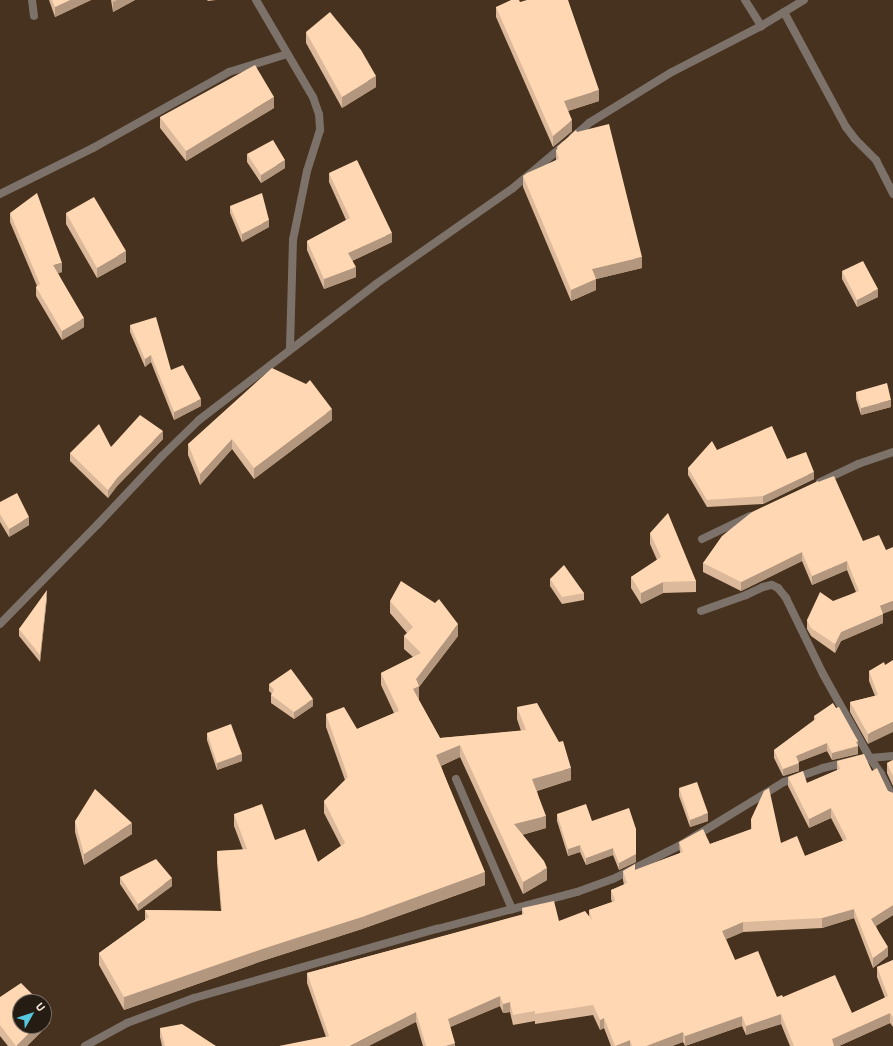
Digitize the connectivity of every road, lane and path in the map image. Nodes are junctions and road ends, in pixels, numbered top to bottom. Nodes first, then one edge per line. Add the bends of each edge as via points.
1 (32, 0) edge
2 (256, 0) edge
3 (745, 0) edge
4 (804, 0) edge
5 (784, 12) junction
6 (34, 16) dead end
7 (762, 26) junction
8 (287, 54) junction
9 (0, 194) edge
10 (893, 194) edge
11 (290, 349) junction
12 (893, 452) edge
13 (813, 486) edge
14 (757, 513) edge
15 (702, 539) dead end
16 (700, 610) dead end
17 (0, 624) edge
18 (893, 756) edge
19 (870, 758) junction
20 (456, 779) dead end
21 (893, 798) edge
22 (512, 909) junction
23 (85, 1046) edge

1 - 6 street
2 - 8 street
3 - 7 street
4 - 5 street
5 - 7 street
5 - 10 street via 846,127 876,160
7 - 11 street via 672,72 589,123 513,188 376,284
8 - 9 street via 229,72 93,148
8 - 11 street via 313,97 319,114 320,130 307,171 292,240
11 - 17 street via 199,420
12 - 13 street via 858,464
14 - 15 street
16 - 19 street via 746,596 763,587 772,585 778,588 786,598 823,674
18 - 19 street
19 - 21 street
19 - 22 street via 823,768 784,782 679,846 613,879 577,892
20 - 22 street
22 - 23 street via 194,998 127,1023

